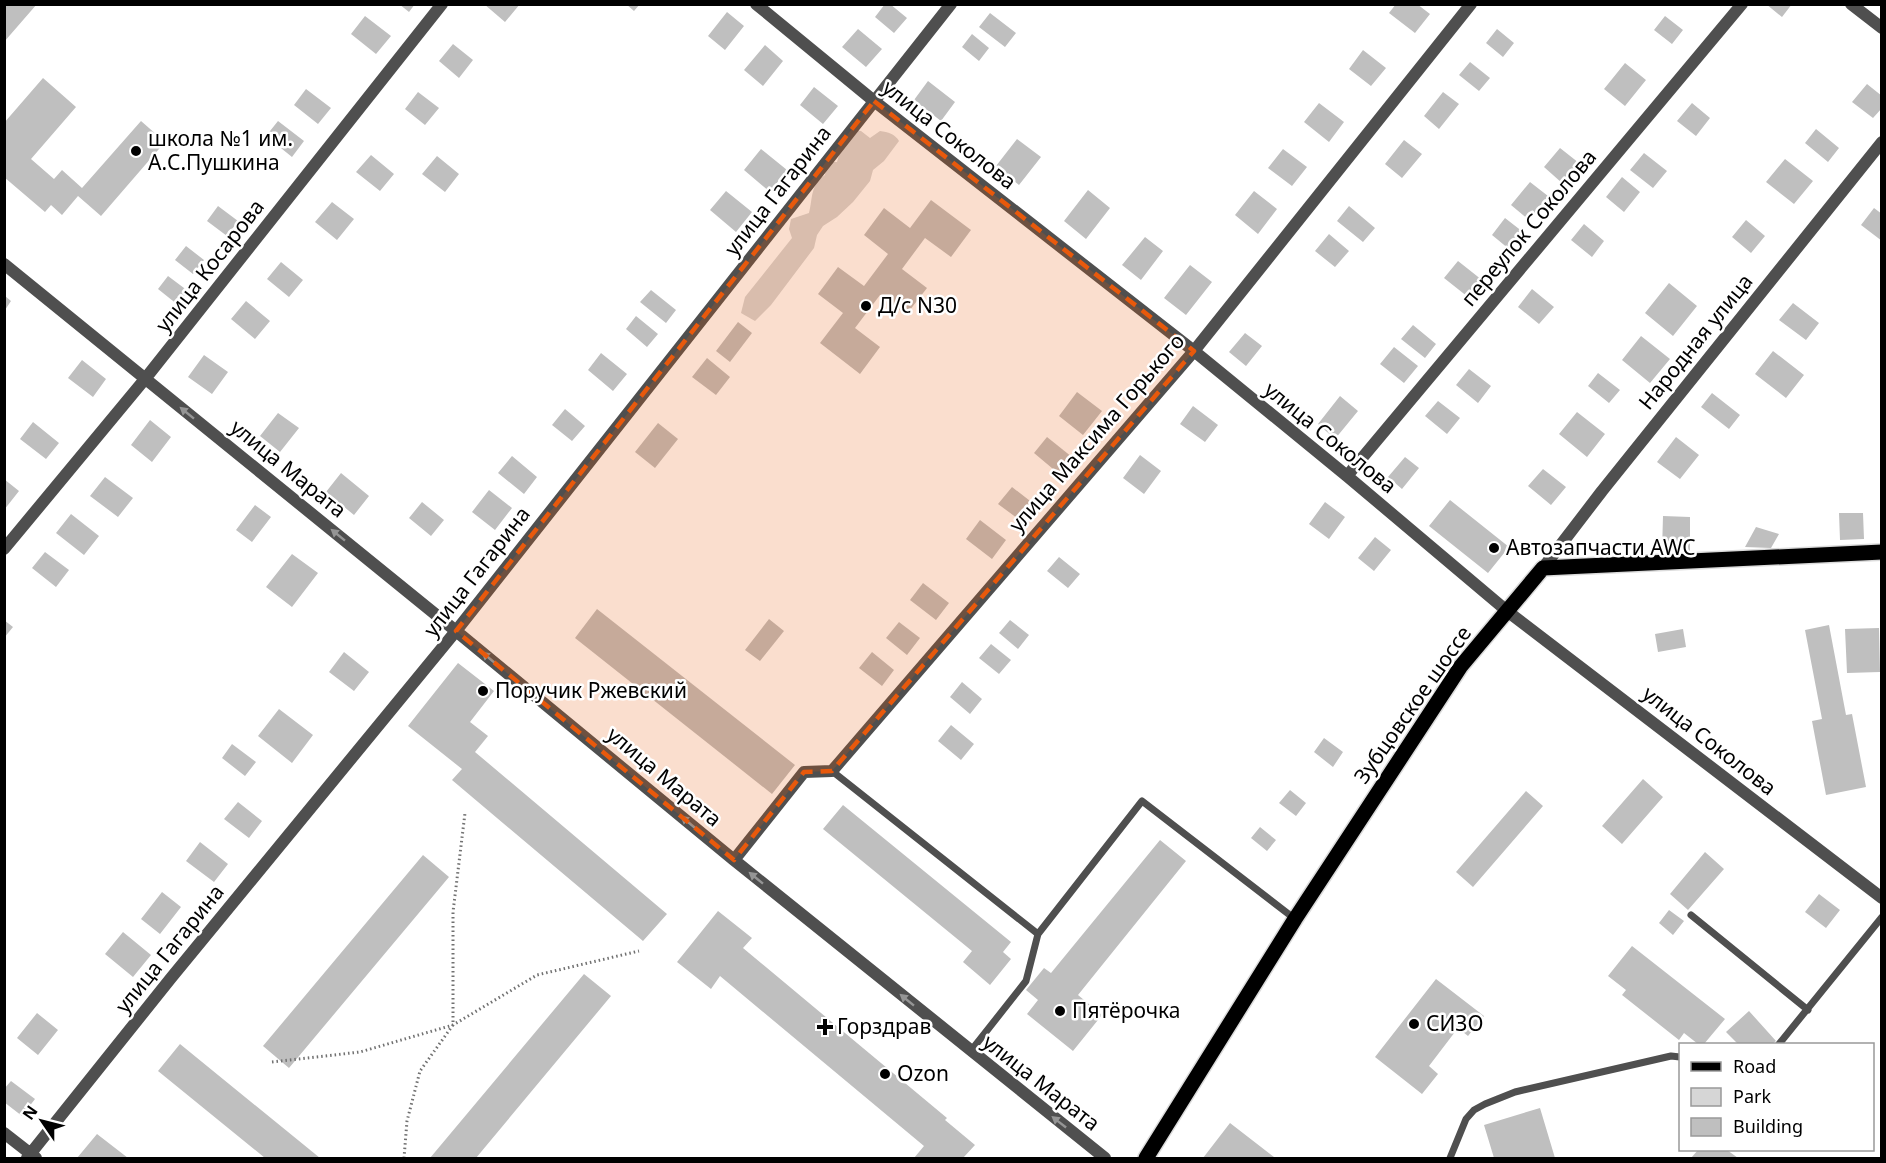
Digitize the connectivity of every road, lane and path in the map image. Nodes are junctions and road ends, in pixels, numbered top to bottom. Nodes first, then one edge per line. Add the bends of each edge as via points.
1 (442, 4) edge
2 (756, 4) edge
3 (951, 4) edge
4 (1471, 4) edge
5 (1742, 4) edge
6 (1851, 4) edge
7 (1881, 28) edge
8 (874, 101) junction
9 (1881, 142) edge
10 (4, 264) edge
11 (1194, 351) junction
12 (145, 379) junction
13 (1347, 476) junction
14 (4, 549) edge
15 (1881, 552) edge
16 (1543, 568) junction
17 (1508, 611) junction
18 (456, 631) junction
19 (832, 771) junction
20 (465, 813) dead end
21 (734, 860) junction
22 (1881, 898) edge
23 (1691, 915) dead end
24 (1881, 917) edge
25 (1295, 919) junction
26 (1038, 934) junction
27 (639, 951) dead end
28 (1808, 1010) junction
29 (453, 1025) junction
30 (1780, 1043) edge
31 (970, 1052) junction
32 (1679, 1057) edge
33 (272, 1062) dead end
34 (4, 1133) edge
35 (31, 1157) edge
36 (404, 1158) edge
37 (1105, 1158) edge
38 (1146, 1158) edge
39 (1450, 1158) edge

1 - 12 street, улица Косарова
2 - 8 street, улица Соколова
3 - 8 street, улица Гагарина
4 - 11 street, улица Максима Горького
5 - 13 street, переулок Соколова
6 - 7 street
8 - 11 street, улица Соколова
8 - 18 street, улица Гагарина
9 - 16 street, Народная улица
10 - 12 street, улица Марата
11 - 13 street, улица Соколова
11 - 19 street, улица Максима Горького
12 - 14 street, улица Косарова
18 -> 12 street, улица Марата
13 - 17 street, улица Соколова
15 - 16 main road
16 - 17 main road, Зубцовское шоссе
17 - 22 street, улица Соколова
17 - 25 main road, Зубцовское шоссе via 1461,666
21 -> 18 street, улица Марата
18 - 35 street, улица Гагарина via 171,978
19 - 21 street via 804,772
19 - 26 lane
20 - 29 path via 453,912
31 -> 21 street, улица Марата
23 - 28 lane
24 - 28 lane
25 - 26 lane via 1142,801
25 - 38 main road, Зубцовское шоссе
26 - 31 lane via 1026,981
27 - 29 path via 537,975
28 - 30 lane
29 - 33 path via 360,1052
29 - 36 path via 420,1071 407,1121
37 -> 31 street, улица Марата
32 - 39 lane via 1515,1092 1485,1104 1466,1119
34 - 35 street

